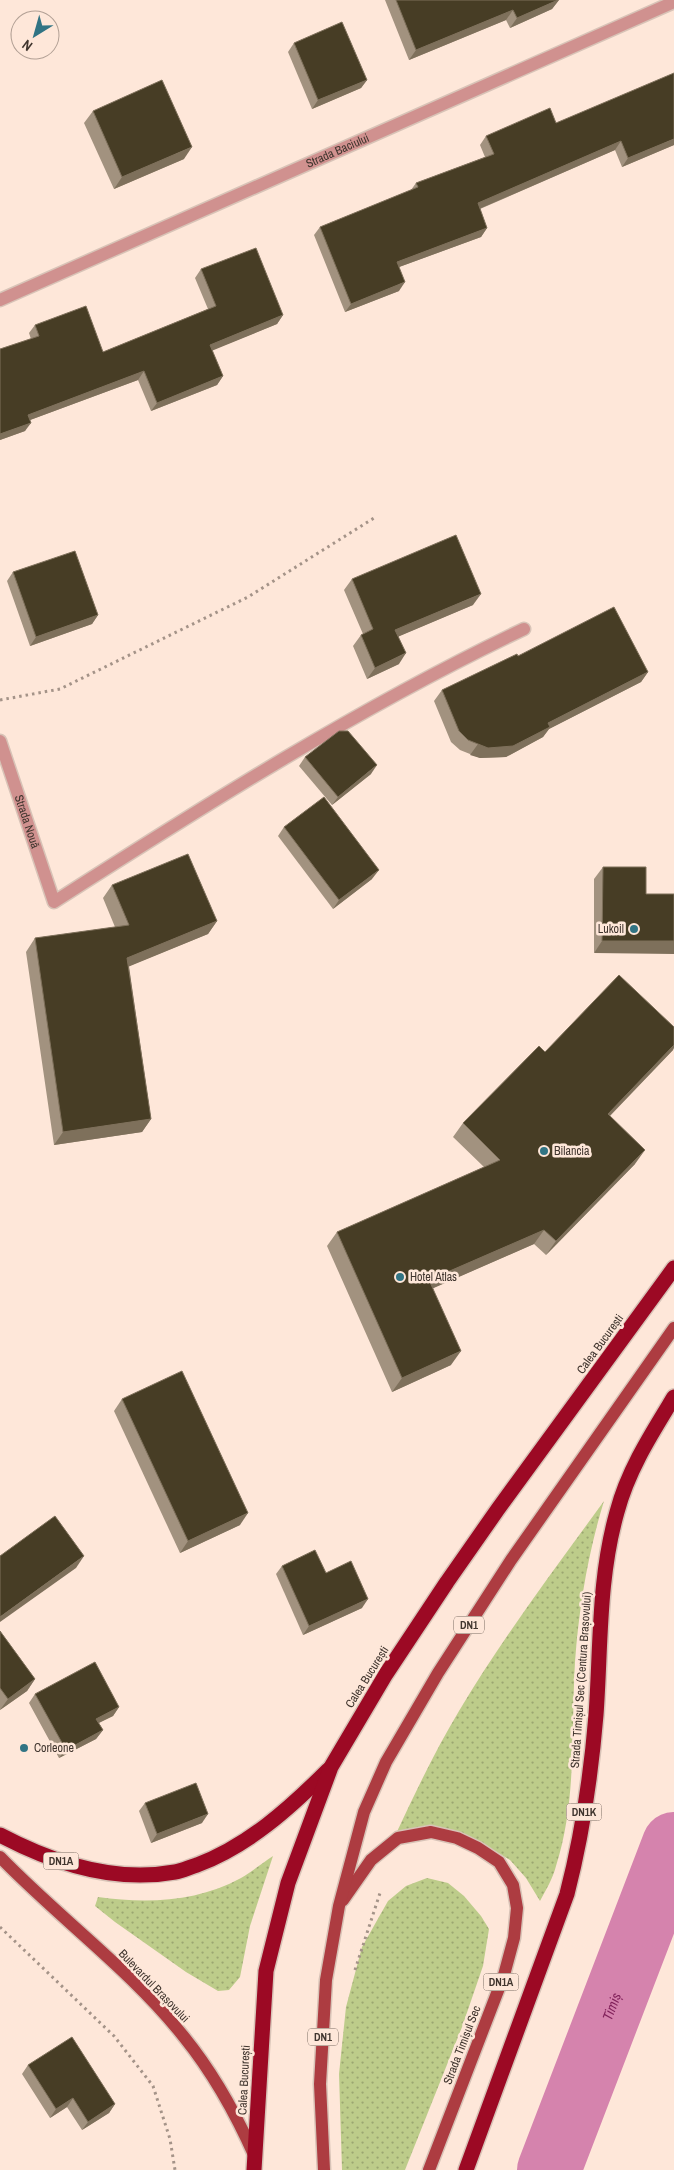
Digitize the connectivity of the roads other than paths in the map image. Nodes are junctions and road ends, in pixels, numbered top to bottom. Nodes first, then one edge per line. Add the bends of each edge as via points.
1 (674, 2) edge
2 (0, 300) edge
3 (524, 629) dead end
4 (0, 741) edge
5 (674, 1268) edge
6 (674, 1328) edge
7 (674, 1397) edge
8 (331, 1768) junction
9 (0, 1835) edge
10 (0, 1858) edge
11 (339, 1906) junction
12 (256, 2166) edge
13 (324, 2170) edge
14 (429, 2170) edge
15 (466, 2170) edge

1 - 2 street, Strada Baciului
3 - 4 street, Strada Nouă via 365,710 168,828 54,902
5 - 8 highway, Calea București via 447,1582 386,1674
6 - 11 main road, DN1 via 511,1560 407,1724 364,1812
7 - 15 highway, Strada Timișul Sec (Centura Brașovului) / DN1K via 646,1442 617,1510 605,1566 596,1715 586,1804 567,1894
8 - 9 highway, DN1A via 297,1802 259,1831 217,1858 176,1872 127,1875 87,1869 51,1858
8 - 12 highway, Calea București via 288,1883 266,1971
10 - 12 main road, Bulevardul Brașovului via 108,1958 183,2036 236,2116
11 - 13 main road, DN1 via 326,1980 320,2074
11 - 14 main road, Strada Timișul Sec / DN1A via 371,1860 398,1838 431,1832 457,1838 478,1848 498,1862 513,1885 518,1908 504,1975

